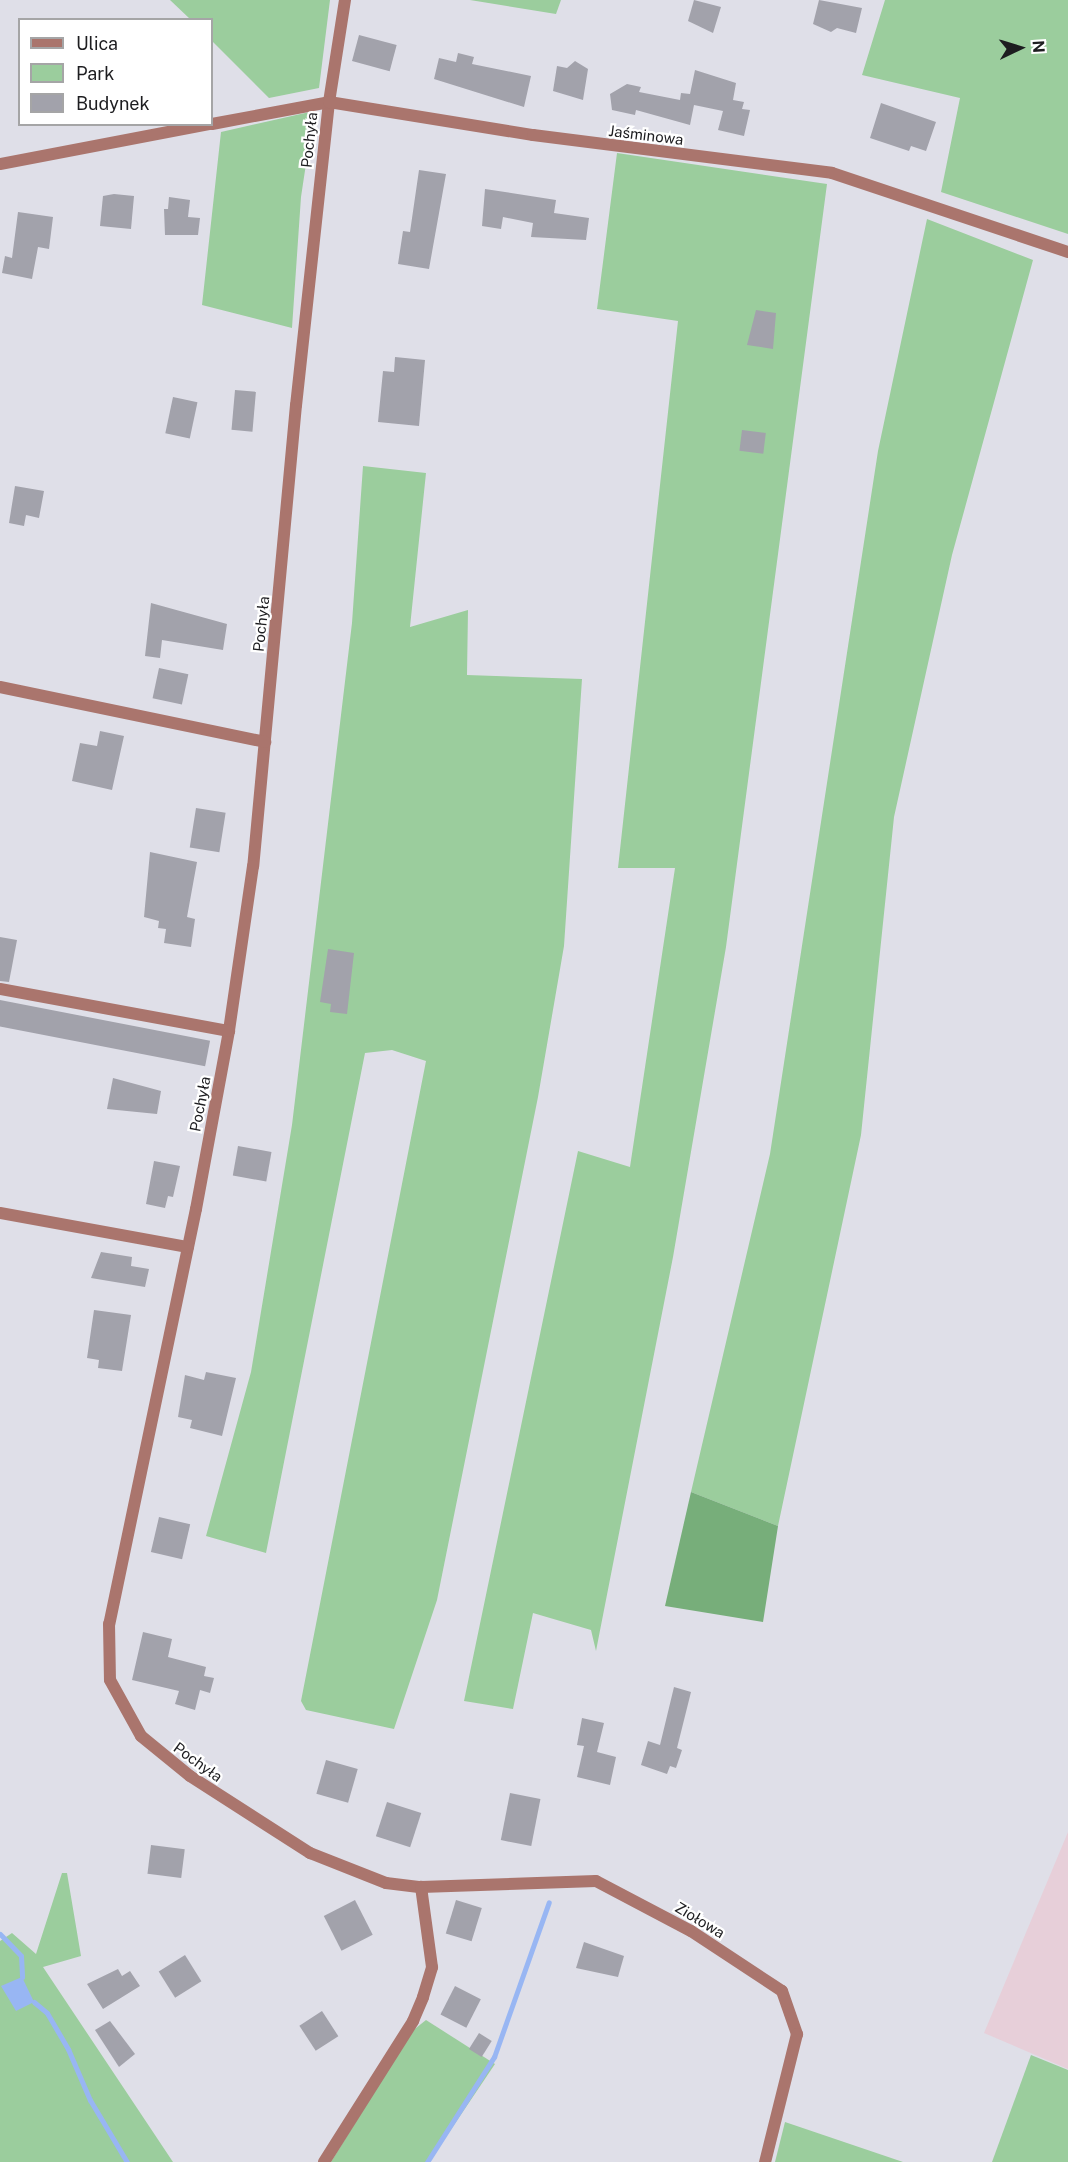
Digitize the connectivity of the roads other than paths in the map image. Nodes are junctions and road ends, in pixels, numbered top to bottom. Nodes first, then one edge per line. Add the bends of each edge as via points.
1 (345, 0) edge
2 (328, 102) junction
3 (213, 124) edge
4 (201, 126) edge
5 (0, 165) edge
6 (1068, 252) edge
7 (0, 687) edge
8 (265, 742) junction
9 (0, 988) edge
10 (229, 1030) junction
11 (0, 1213) edge
12 (188, 1247) junction
13 (421, 1887) junction
14 (324, 2162) edge
15 (765, 2162) edge

1 - 2 street, Pochyła
2 - 3 street, Jaśminowa
2 - 6 street, Jaśminowa via 533,135 832,174
2 - 8 street, Pochyła
4 - 5 street, Jaśminowa
7 - 8 street
8 - 10 street, Pochyła
9 - 10 street
10 - 12 street, Pochyła
11 - 12 street
12 - 13 street, Pochyła via 109,1624 110,1680 141,1736 190,1776 310,1853 386,1883
13 - 14 street via 432,1966 423,1997 413,2021
13 - 15 street, Ziołowa via 596,1881 691,1930 782,1990 797,2034

